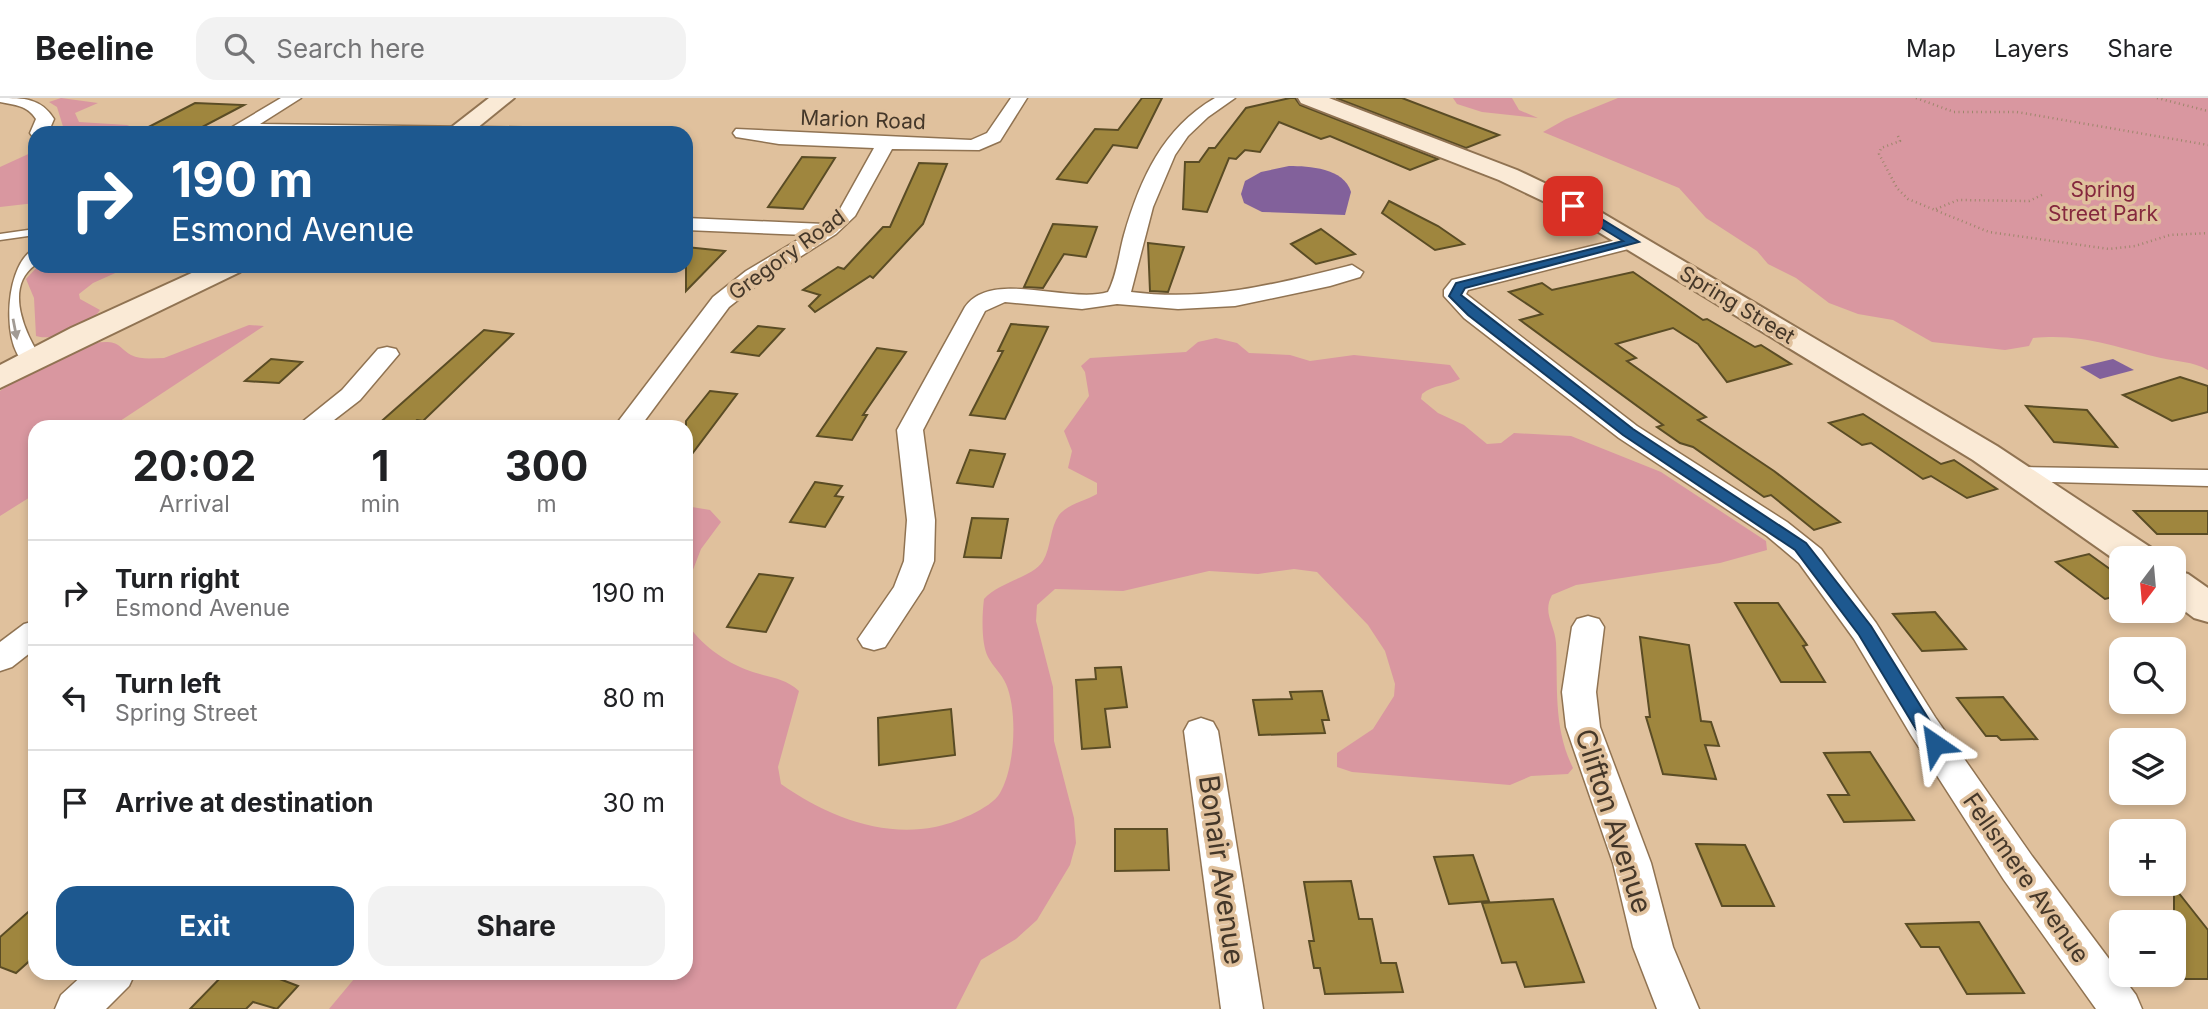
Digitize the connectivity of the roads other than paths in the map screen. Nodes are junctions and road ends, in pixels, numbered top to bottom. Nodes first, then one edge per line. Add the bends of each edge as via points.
1 (6, 98) edge
2 (293, 98) edge
3 (503, 98) edge
4 (1019, 98) edge
5 (1227, 98) edge
6 (1309, 98) edge
7 (42, 126) edge
8 (243, 126) edge
9 (465, 126) edge
10 (741, 133) dead end
11 (886, 144) junction
12 (693, 224) edge
13 (829, 230) junction
14 (28, 233) edge
15 (0, 237) edge
16 (1633, 242) junction
17 (28, 260) edge
18 (1352, 272) dead end
19 (215, 273) edge
20 (1116, 297) junction
21 (387, 354) dead end
22 (31, 361) junction
23 (0, 378) edge
24 (318, 420) edge
25 (632, 420) edge
26 (2021, 475) junction
27 (2208, 478) edge
28 (2122, 546) edge
29 (2186, 592) edge
30 (2208, 608) edge
31 (1588, 628) dead end
32 (28, 637) edge
33 (874, 639) dead end
34 (0, 659) edge
35 (1201, 731) dead end
36 (107, 980) edge
37 (76, 1009) edge
38 (1242, 1009) edge
39 (1678, 1009) edge
40 (2121, 1009) edge

1 - 7 street via 28,102 41,111 45,119
2 - 8 street
3 - 9 street
4 - 11 street, Marion Road via 994,137 983,144
5 - 20 street via 1195,119 1160,163
6 - 16 street, Spring Street via 1518,180
10 - 11 street, Marion Road via 773,139
11 - 13 street, Gregory Road via 856,202
12 - 13 street
13 - 25 street, Gregory Road via 754,275 721,302
14 - 15 lane
16 - 26 street, Spring Street
16 - 40 street, Fellsmere Avenue via 1460,285 1455,291 1472,313 1628,432 1777,528 1810,556 1865,631 2018,867
17 -> 22 street via 16,269 9,289 14,335
18 - 20 street via 1244,300
19 - 22 street
20 - 33 street via 1083,302 1001,296 976,307 910,430 921,520 919,561 908,589
21 - 24 street via 351,395
22 - 23 street
26 - 27 street
26 - 28 street, Spring Street
29 - 30 street
31 - 39 street, Clifton Avenue via 1579,692 1583,727 1632,863 1653,947
32 - 34 street
35 - 38 street, Bonair Avenue
36 - 37 street

